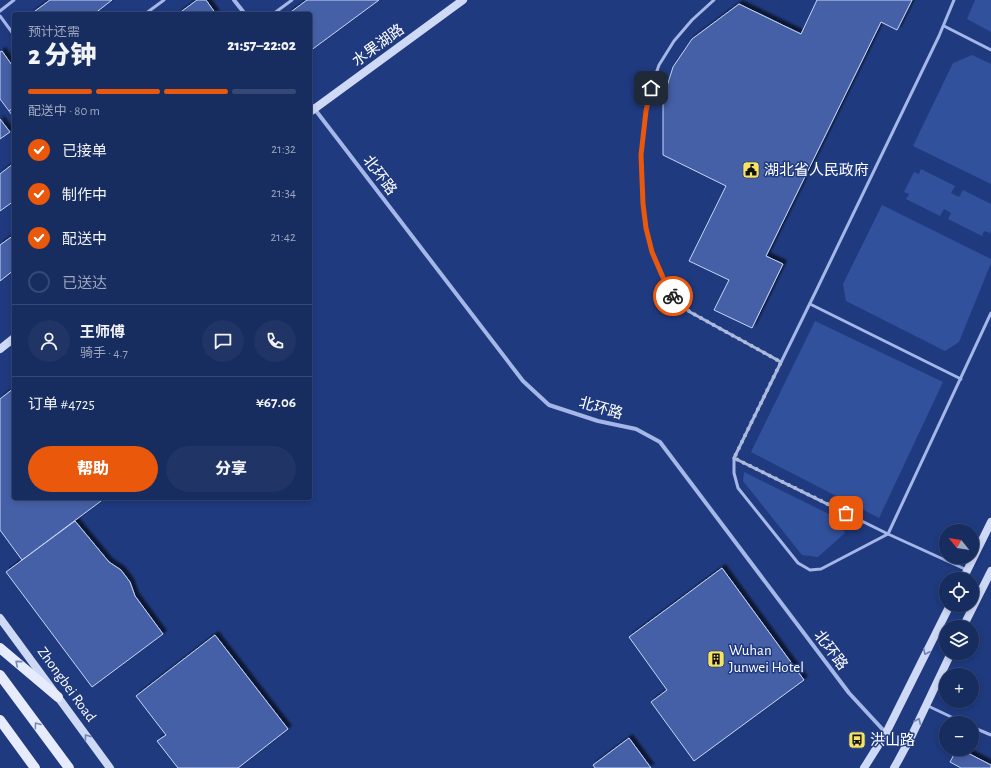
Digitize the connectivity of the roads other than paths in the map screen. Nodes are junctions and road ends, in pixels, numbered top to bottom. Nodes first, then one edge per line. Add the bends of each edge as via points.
1 (14, 0) edge
2 (164, 0) edge
3 (234, 0) edge
4 (292, 0) edge
5 (463, 0) edge
6 (714, 0) edge
7 (954, 0) edge
8 (0, 11) edge
9 (148, 12) edge
10 (243, 12) edge
11 (276, 12) edge
12 (0, 16) edge
13 (944, 26) junction
14 (12, 32) edge
15 (991, 50) edge
16 (312, 108) edge
17 (810, 304) junction
18 (991, 313) edge
19 (12, 340) edge
20 (0, 349) edge
21 (781, 362) junction
22 (961, 379) junction
23 (734, 458) junction
24 (991, 522) edge
25 (888, 534) junction
26 (967, 570) joint
27 (991, 571) edge
28 (946, 612) edge
29 (0, 618) edge
30 (967, 620) edge
31 (0, 648) edge
32 (948, 660) edge
33 (0, 675) edge
34 (58, 697) junction
35 (926, 705) junction
36 (949, 716) edge
37 (0, 720) edge
38 (979, 730) edge
39 (886, 733) junction
40 (991, 736) edge
41 (35, 768) edge
42 (68, 768) edge
43 (110, 768) edge
44 (864, 768) edge
45 (894, 768) edge

1 - 8 lane
2 - 9 lane
3 - 10 street
4 - 11 lane
5 - 16 main road, 水果湖路
6 - 21 lane via 674,41 659,65 651,88 641,155 646,228 652,252 668,289 678,302 690,312
7 - 13 lane
12 - 14 lane
13 - 15 lane
13 - 17 lane
16 - 39 street, 北环路 via 523,381 549,405 636,430 660,442 849,693
17 - 21 lane
17 - 22 lane
18 - 22 lane
19 - 20 main road
21 - 23 lane
22 - 25 lane
23 - 25 lane
23 - 25 lane via 738,488 798,563 810,570 821,570
24 - 26 main road
25 - 26 lane
27 - 30 main road
28 -> 39 main road
29 - 34 main road, Zhongbei Road
34 -> 31 main road
32 - 35 main road
42 -> 33 main road
43 -> 34 main road, Zhongbei Road
35 - 36 lane
45 -> 35 main road
37 - 41 main road
38 - 40 lane
39 - 44 main road

